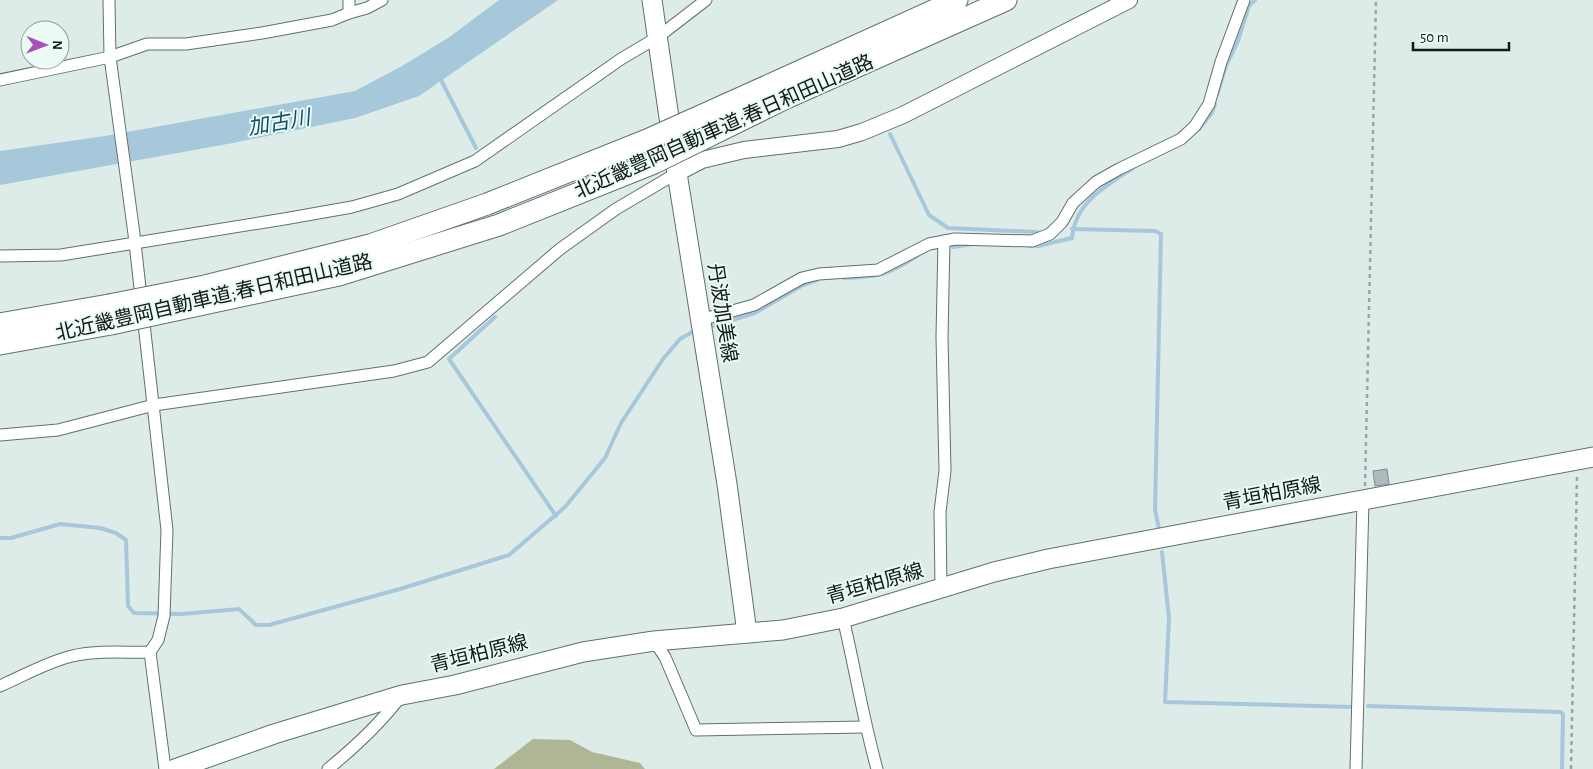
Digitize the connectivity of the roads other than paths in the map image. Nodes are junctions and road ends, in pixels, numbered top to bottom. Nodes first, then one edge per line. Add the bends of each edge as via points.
1 (109, 0) edge
2 (349, 0) edge
3 (382, 0) edge
4 (652, 0) edge
5 (706, 0) edge
6 (957, 0) edge
7 (1006, 0) edge
8 (1129, 0) edge
9 (1244, 0) edge
10 (349, 13) junction
11 (657, 32) junction
12 (110, 57) junction
13 (0, 80) edge
14 (780, 91) junction
15 (677, 173) junction
16 (135, 238) junction
17 (944, 241) junction
18 (0, 256) edge
19 (110, 315) junction
20 (700, 320) junction
21 (0, 324) edge
22 (0, 344) edge
23 (154, 405) junction
24 (0, 435) edge
25 (1585, 459) edge
26 (1364, 500) junction
27 (942, 588) junction
28 (843, 618) junction
29 (747, 633) junction
30 (654, 641) junction
31 (150, 652) junction
32 (0, 686) edge
33 (402, 695) junction
34 (865, 727) junction
35 (165, 769) edge
36 (175, 769) edge
37 (328, 769) edge
38 (876, 769) edge
39 (1356, 769) edge

1 - 12 street
2 - 10 street
3 - 10 street
4 - 11 main road, 丹波加美線
5 - 11 street
6 - 14 highway, 北近畿豊岡自動車道;春日和田山道路
7 - 14 highway, 北近畿豊岡自動車道;春日和田山道路
8 - 15 street via 862,132 838,139 744,150 702,160
9 - 17 street via 1209,104 1195,126 1181,138 1096,182 1074,203 1050,234 1032,240
10 - 12 street via 332,20 262,33 186,44 147,44
11 - 15 main road, 丹波加美線
11 - 16 street via 474,161 398,194 352,207 284,219
12 - 13 street
12 - 16 street
14 - 19 highway, 北近畿豊岡自動車道;春日和田山道路, bridge via 654,163 499,225 339,275
15 - 20 main road, 丹波加美線
15 - 23 street via 616,209 560,249 428,362 394,371
16 - 18 street via 61,255
16 - 23 street
17 - 20 street via 929,244 878,270 802,278 754,305
17 - 27 street
19 - 21 highway, 北近畿豊岡自動車道;春日和田山道路
19 - 22 highway, 北近畿豊岡自動車道;春日和田山道路
20 - 29 main road, 丹波加美線
23 - 24 street via 58,430
23 - 31 street via 166,530 164,616 158,640
25 - 26 main road, 青垣柏原線
26 - 27 main road, 青垣柏原線 via 1048,559
26 - 39 street
27 - 28 main road, 青垣柏原線
28 - 29 main road, 青垣柏原線 via 783,630
28 - 34 street via 859,684
29 - 30 main road, 青垣柏原線
30 - 33 main road, 青垣柏原線 via 583,652 455,685
30 - 34 street via 665,657 696,730
31 - 32 street via 72,656
31 - 35 street
33 - 36 main road, 青垣柏原線 via 274,734
33 - 37 street via 359,744
34 - 38 street

